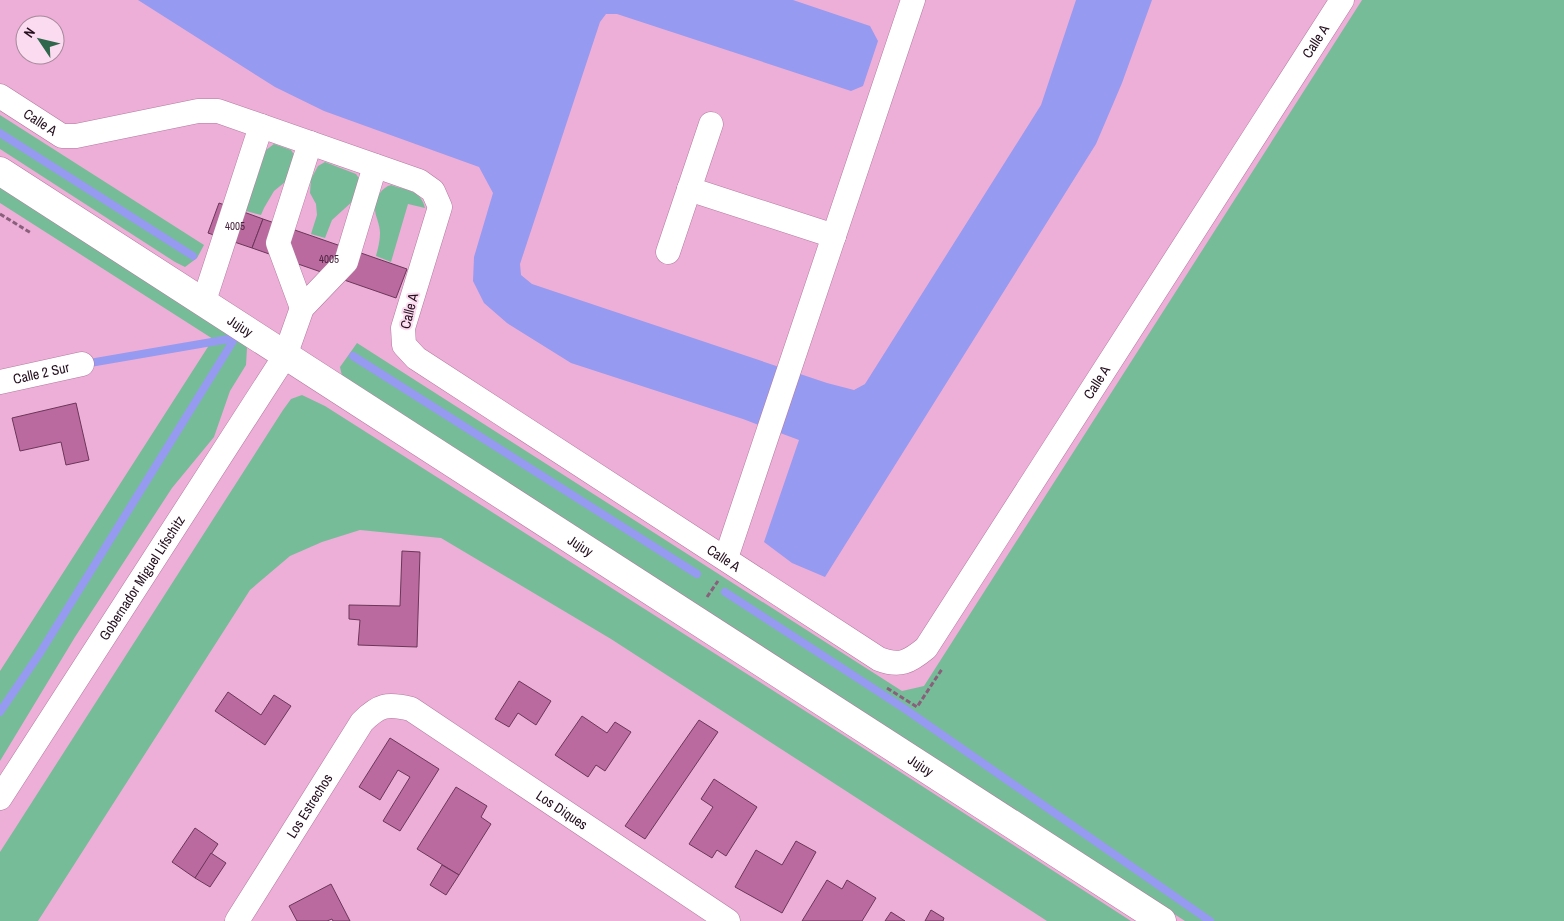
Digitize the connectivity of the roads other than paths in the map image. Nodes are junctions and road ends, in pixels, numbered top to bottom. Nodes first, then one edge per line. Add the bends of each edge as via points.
1 (913, 0) edge
2 (1342, 0) edge
3 (0, 96) edge
4 (711, 124) dead end
5 (260, 126) junction
6 (310, 143) junction
7 (375, 166) junction
8 (0, 171) edge
9 (689, 189) junction
10 (834, 236) junction
11 (668, 252) dead end
12 (204, 301) junction
13 (302, 308) junction
14 (285, 356) junction
15 (82, 364) dead end
16 (0, 382) edge
17 (726, 558) junction
18 (394, 705) joint
19 (0, 798) edge
20 (237, 921) edge
21 (728, 921) edge
22 (1162, 921) edge

1 - 10 street
2 - 17 street, Calle A via 926,648 906,662 892,664 879,659
3 - 5 street, Calle A via 62,136 76,136 198,111 218,111
4 - 9 street
5 - 6 street, Calle A
5 - 12 street
6 - 7 street, Calle A
6 - 13 street via 278,243
7 - 13 street via 346,262
7 - 17 street, Calle A via 419,181 433,191 440,207 403,328 404,345 416,358
8 - 12 street, Jujuy
9 - 10 street
9 - 11 street
10 - 17 street
12 - 14 street, Jujuy
13 - 14 street, Gobernador Miguel Lifschitz
14 - 19 street, Gobernador Miguel Lifschitz
14 - 22 street, Jujuy
15 - 16 street, Calle 2 Sur
18 - 20 street, Los Estrechos via 373,710 362,722
18 - 21 street, Los Diques via 411,709

